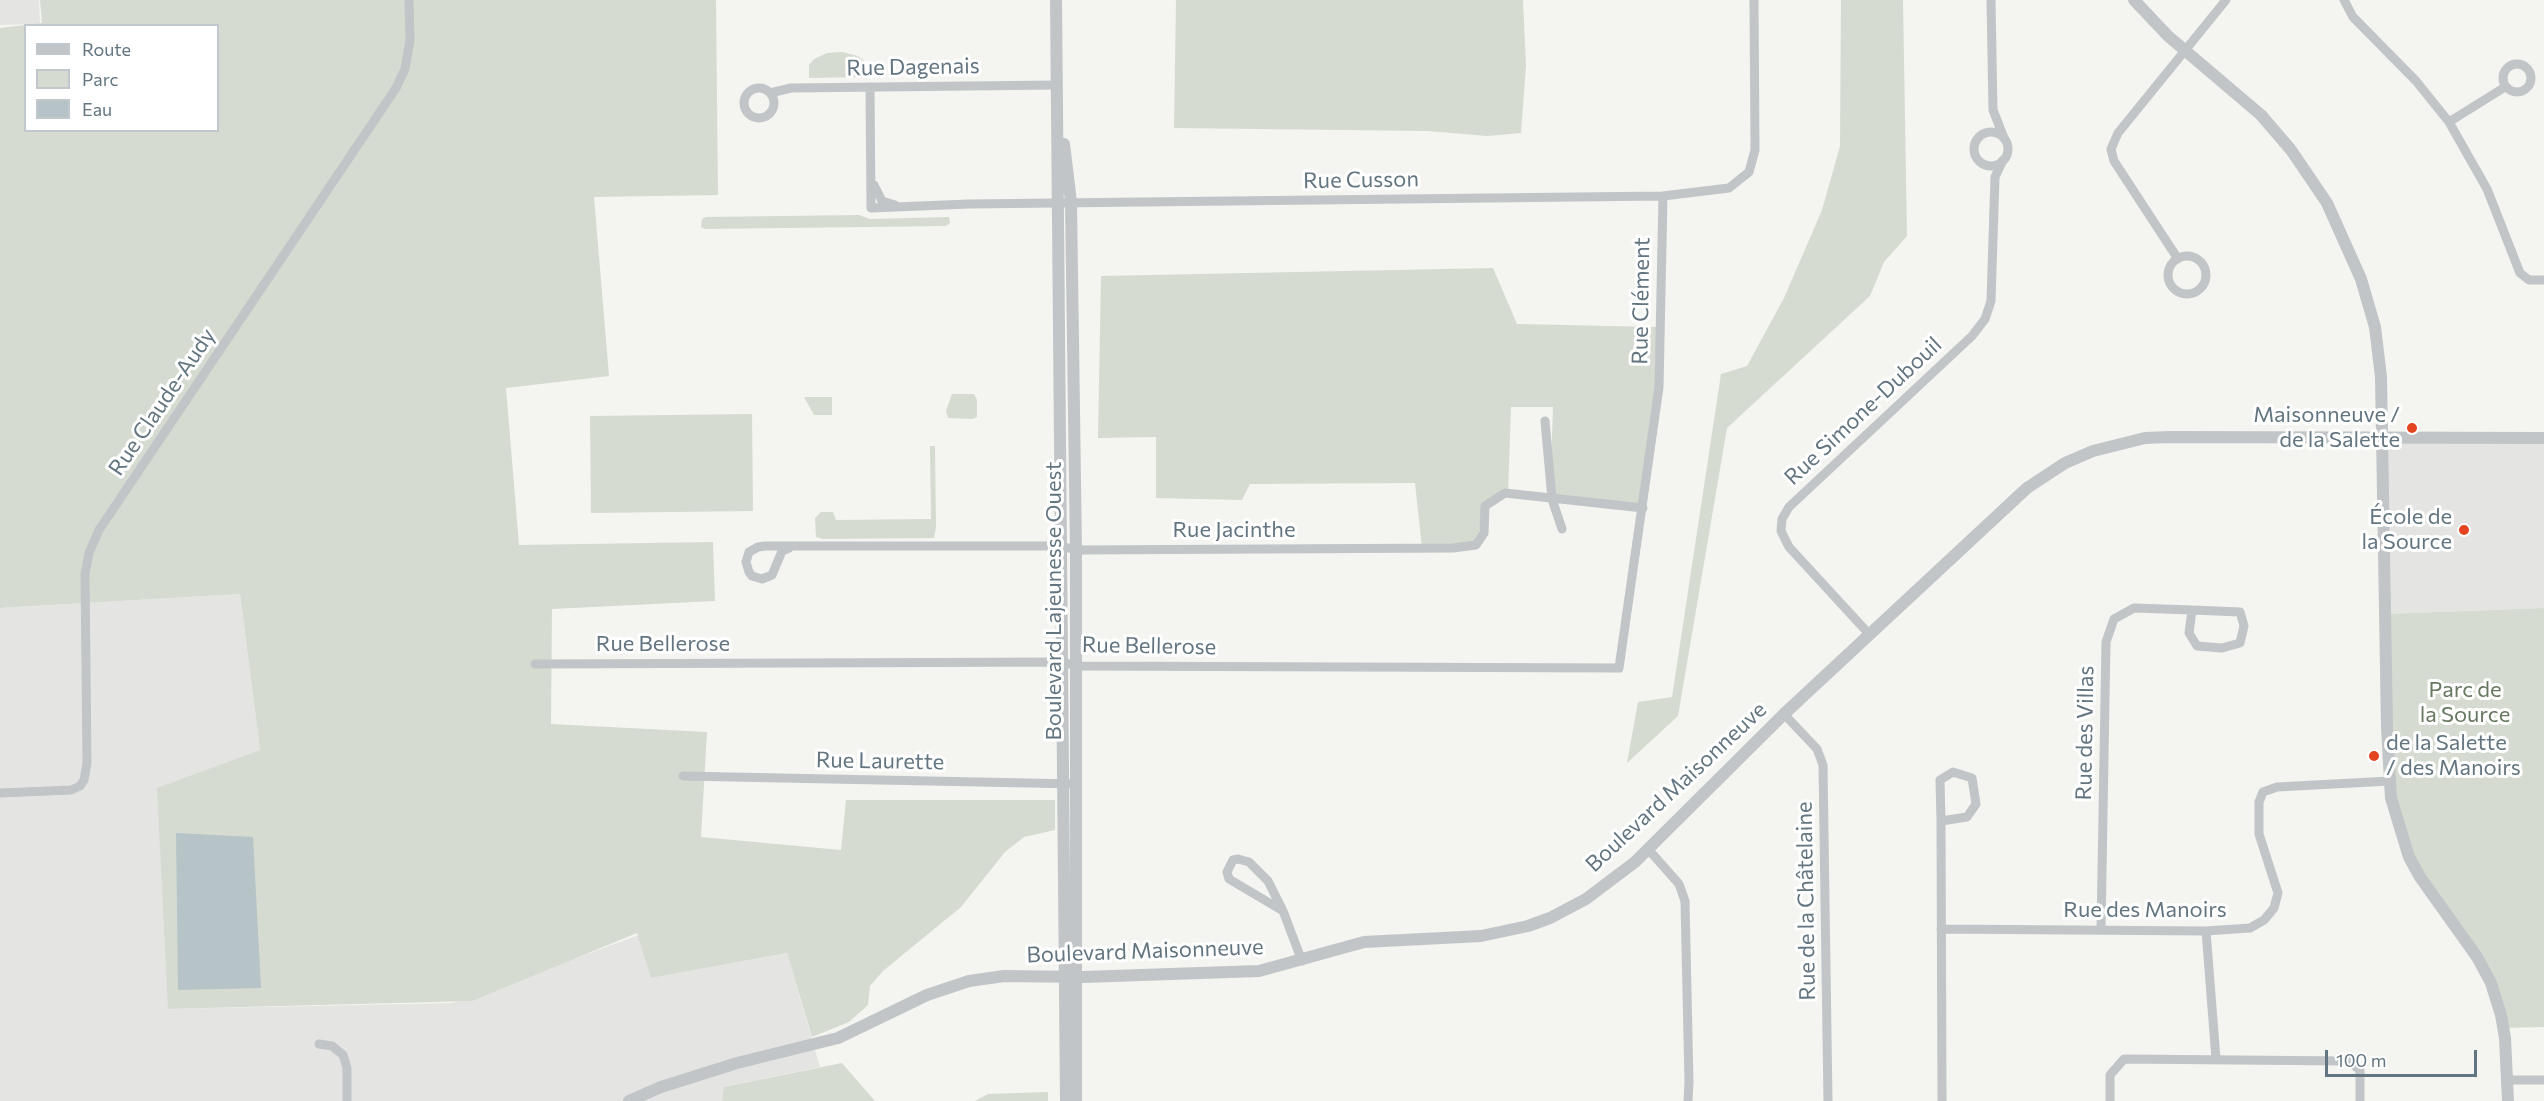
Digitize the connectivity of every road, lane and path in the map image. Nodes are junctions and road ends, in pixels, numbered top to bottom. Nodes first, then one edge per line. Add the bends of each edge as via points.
1 (409, 0) edge
2 (1056, 0) edge
3 (1754, 0) edge
4 (1991, 0) edge
5 (2134, 0) edge
6 (2226, 0) edge
7 (2344, 0) edge
8 (2184, 50) junction
9 (1057, 85) junction
10 (870, 87) junction
11 (2505, 87) dead end
12 (771, 93) dead end
13 (1993, 110) junction
14 (2449, 122) junction
15 (1981, 135) junction
16 (2004, 138) junction
17 (2003, 160) junction
18 (1983, 163) junction
19 (1994, 190) junction
20 (1663, 196) junction
21 (1065, 203) junction
22 (2178, 259) junction
23 (2544, 280) edge
24 (1545, 421) dead end
25 (2544, 438) edge
26 (2382, 439) junction
27 (1551, 498) junction
28 (1643, 508) junction
29 (1562, 529) dead end
30 (1061, 546) junction
31 (789, 548) junction
32 (1076, 550) junction
33 (2192, 610) junction
34 (1869, 634) junction
35 (1063, 662) junction
36 (535, 664) dead end
37 (1076, 666) junction
38 (1619, 668) joint
39 (1784, 714) junction
40 (683, 776) dead end
41 (2390, 782) junction
42 (1071, 784) junction
43 (0, 793) edge
44 (1941, 821) junction
45 (1648, 849) junction
46 (1283, 911) junction
47 (1941, 929) junction
48 (2100, 930) junction
49 (2206, 931) junction
50 (1302, 961) junction
51 (1071, 977) junction
52 (319, 1044) dead end
53 (2216, 1059) junction
54 (2507, 1080) junction
55 (2544, 1080) edge
56 (348, 1101) edge
57 (629, 1101) edge
58 (1066, 1101) edge
59 (1076, 1101) edge
60 (1688, 1101) edge
61 (1828, 1101) edge
62 (1942, 1101) edge
63 (2110, 1101) edge
64 (2360, 1101) edge
65 (2508, 1101) edge

1 - 43 street, Rue Claude-Audy via 410,40 405,69 396,88 99,530 89,553 85,574 84,780 71,790
2 - 9 street, Boulevard Lajeunesse Ouest
3 - 20 street via 1755,150 1749,172 1729,188
4 - 13 street, Rue Simone-Dubouil
5 - 8 street
6 - 8 street
7 - 14 street via 2353,17 2416,81
8 - 22 street via 2118,133 2111,149 2114,161
8 - 26 street via 2240,96 2278,134 2337,223 2361,279 2376,334
9 - 10 street, Rue Dagenais
9 - 21 street, Boulevard Lajeunesse Ouest
10 - 12 street, Rue Dagenais via 790,88
10 - 21 street, Rue Cusson via 871,208
11 - 14 street
13 - 15 street, Rue Simone-Dubouil
13 - 16 street, Rue Simone-Dubouil
14 - 23 street via 2487,189 2520,273 2529,280
15 - 16 street via 1994,132
15 - 18 street, Rue Simone-Dubouil via 1974,152
16 - 17 street, Rue Simone-Dubouil via 2008,150
17 - 18 street via 1992,166
17 - 19 street, Rue Simone-Dubouil
18 - 19 street, Rue Simone-Dubouil
19 - 34 street, Rue Simone-Dubouil via 1991,301 1985,320 1789,507 1782,519 1781,531 1789,547
20 - 21 street, Rue Cusson
20 - 28 street, Rue Clément via 1659,387
21 - 30 street, Boulevard Lajeunesse Ouest
21 - 32 street, Boulevard Lajeunesse Ouest
22 - 22 street via 2168,273 2171,285 2186,294 2197,290 2204,281 2202,265 2194,258
24 - 27 street
25 - 26 street, Boulevard Maisonneuve
26 - 34 street, Boulevard Maisonneuve via 2158,437 2093,451 2058,467 2027,488
26 - 41 street
27 - 28 street, Rue Jacinthe
27 - 29 street
27 - 32 street, Rue Jacinthe via 1505,493 1485,506 1484,533 1476,545 1453,548
28 - 38 street, Rue Clément
30 - 31 street, Rue Jacinthe
30 - 32 street, Rue Jacinthe
30 - 35 street, Boulevard Lajeunesse Ouest
31 - 31 street, Rue Jacinthe via 753,549 747,557 748,572 762,579 772,575 782,551
32 - 37 street, Boulevard Lajeunesse Ouest
33 - 33 street, Rue des Villas via 2240,612 2244,626 2240,643 2222,648 2197,646 2189,633
33 - 48 street, Rue des Villas via 2134,608 2114,619 2106,642
34 - 39 street, Boulevard Maisonneuve
35 - 36 street, Rue Bellerose
35 - 37 street, Rue Bellerose
35 - 42 street, Boulevard Lajeunesse Ouest
37 - 38 street, Rue Bellerose
37 - 42 street, Boulevard Lajeunesse Ouest
39 - 45 street, Boulevard Maisonneuve
39 - 61 street, Rue de la Châtelaine via 1817,749 1823,765
40 - 42 street, Rue Laurette
41 - 49 street, Rue des Manoirs via 2277,787 2263,792 2259,802 2259,834 2278,893 2274,908 2265,920 2250,928
41 - 54 street via 2397,822 2409,857 2491,983 2503,1022
42 - 51 street, Boulevard Lajeunesse Ouest
44 - 44 street via 1940,780 1953,772 1972,778 1976,804 1967,817
44 - 47 street
45 - 50 street, Boulevard Maisonneuve via 1586,899 1527,926 1481,936 1364,942
45 - 60 street via 1678,884 1685,901
46 - 46 street via 1271,886 1255,867 1244,859 1233,860 1227,872 1229,879
46 - 50 street
47 - 48 street, Rue des Manoirs
47 - 62 street
48 - 49 street, Rue des Manoirs
49 - 53 street
50 - 51 street, Boulevard Maisonneuve via 1250,972
51 - 57 street, Boulevard Maisonneuve via 997,977 957,984 838,1038 726,1067
51 - 58 street, Boulevard Lajeunesse Ouest
51 - 59 street, Boulevard Lajeunesse Ouest
52 - 56 street via 333,1046 343,1055
53 - 63 street via 2124,1059 2110,1075
53 - 64 street via 2348,1060 2360,1070
54 - 55 street
54 - 65 street

